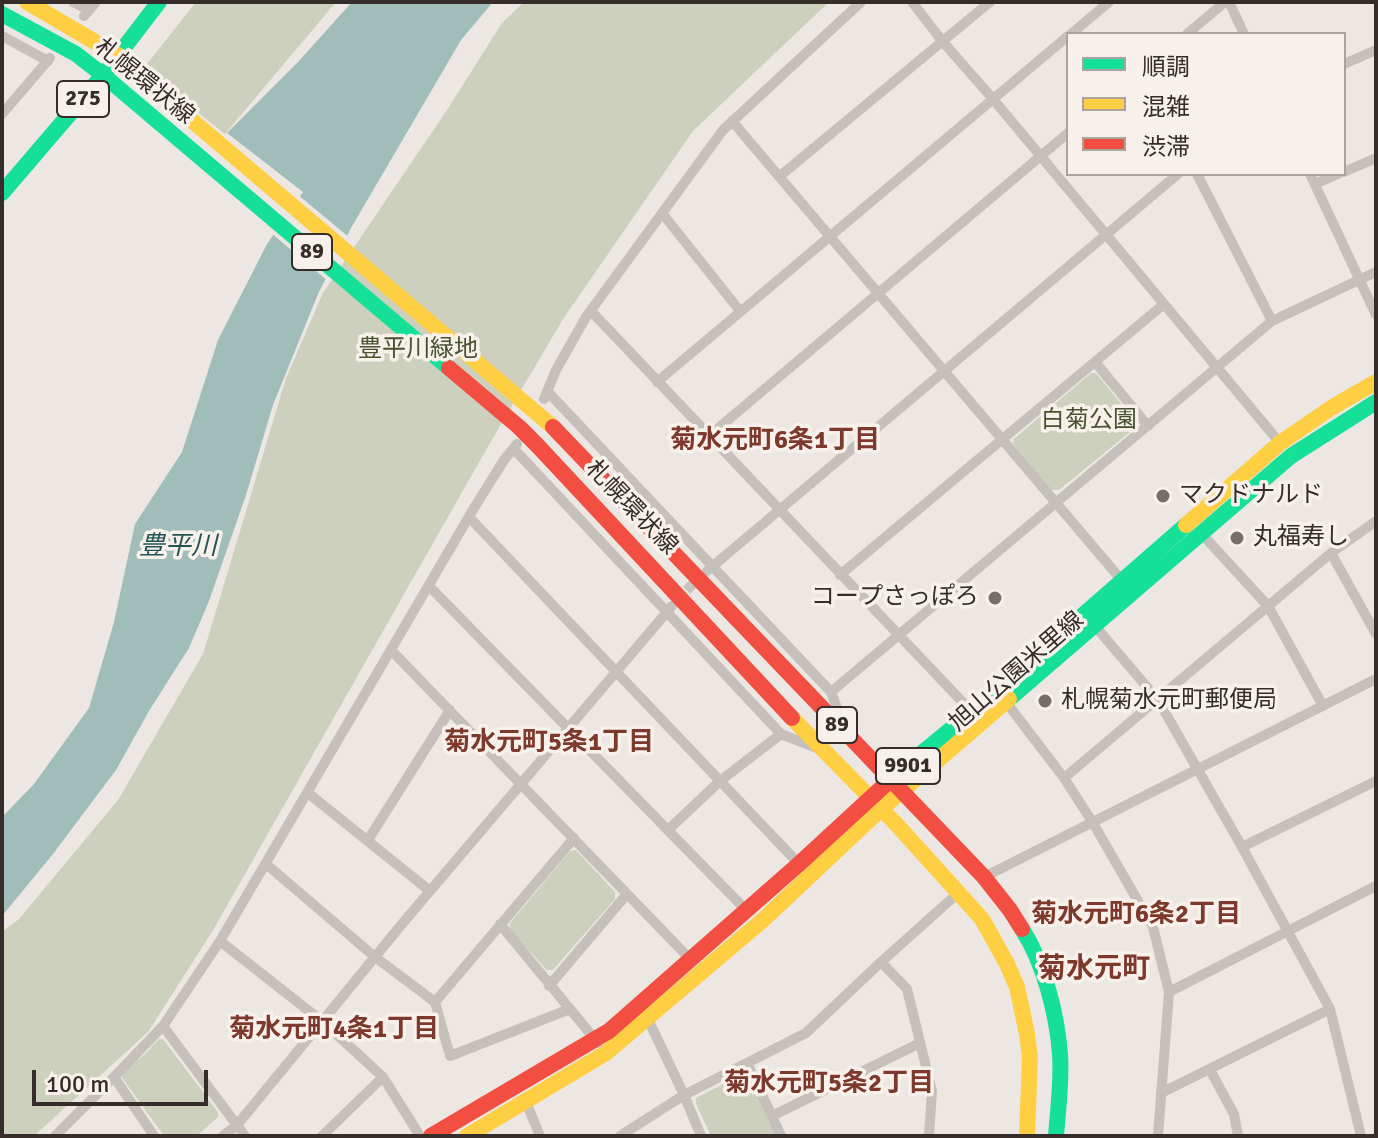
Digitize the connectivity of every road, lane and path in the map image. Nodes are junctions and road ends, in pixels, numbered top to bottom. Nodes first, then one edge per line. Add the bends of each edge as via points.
1 (27, 2) edge
2 (73, 2) edge
3 (159, 2) edge
4 (861, 2) edge
5 (912, 2) edge
6 (990, 2) edge
7 (1109, 2) edge
8 (1227, 2) edge
9 (89, 9) edge
10 (2, 14) edge
11 (1074, 32) edge
12 (1190, 32) edge
13 (1243, 32) edge
14 (2, 36) edge
15 (1066, 38) edge
16 (943, 42) junction
17 (1376, 50) edge
18 (119, 56) junction
19 (1346, 63) edge
20 (103, 75) junction
21 (993, 99) junction
22 (2, 114) edge
23 (732, 121) junction
24 (1066, 135) edge
25 (1041, 156) junction
26 (1376, 158) edge
27 (1346, 171) edge
28 (780, 176) junction
29 (1176, 176) edge
30 (1198, 176) edge
31 (1313, 179) edge
32 (2, 193) edge
33 (662, 213) junction
34 (1106, 234) junction
35 (830, 236) junction
36 (1376, 272) edge
37 (1360, 280) junction
38 (879, 294) junction
39 (1164, 304) junction
40 (591, 311) junction
41 (740, 311) junction
42 (1376, 315) edge
43 (1272, 321) junction
44 (1095, 362) junction
45 (1217, 368) junction
46 (943, 371) junction
47 (657, 382) junction
48 (1376, 382) edge
49 (1376, 402) edge
50 (1148, 426) junction
51 (709, 436) junction
52 (1001, 440) junction
53 (1280, 443) junction
54 (1055, 504) junction
55 (778, 510) junction
56 (469, 517) junction
57 (1376, 521) edge
58 (1201, 533) junction
59 (1331, 553) junction
60 (709, 569) junction
61 (840, 575) junction
62 (429, 586) junction
63 (1127, 587) junction
64 (1268, 606) junction
65 (669, 608) junction
66 (1095, 626) junction
67 (1376, 634) edge
68 (898, 636) junction
69 (391, 650) junction
70 (615, 672) junction
71 (1376, 679) edge
72 (831, 692) junction
73 (1158, 700) junction
74 (1006, 702) junction
75 (1323, 706) junction
76 (450, 710) junction
77 (972, 712) junction
78 (568, 728) junction
79 (781, 734) junction
80 (847, 736) junction
81 (822, 750) junction
82 (1199, 770) junction
83 (1064, 778) junction
84 (720, 781) junction
85 (1376, 781) edge
86 (521, 783) junction
87 (896, 785) junction
88 (308, 793) junction
89 (875, 803) junction
90 (1093, 823) junction
91 (668, 830) junction
92 (574, 838) junction
93 (368, 840) junction
94 (1242, 847) junction
95 (266, 864) junction
96 (799, 864) junction
97 (984, 877) junction
98 (1376, 886) edge
99 (430, 891) junction
100 (627, 894) junction
101 (957, 894) junction
102 (746, 910) junction
103 (500, 924) junction
104 (1288, 930) junction
105 (220, 941) junction
106 (375, 957) junction
107 (691, 960) junction
108 (881, 962) junction
109 (549, 986) junction
110 (1169, 992) junction
111 (435, 1002) junction
112 (570, 1009) junction
113 (1330, 1009) junction
114 (643, 1012) junction
115 (323, 1022) junction
116 (163, 1026) junction
117 (920, 1043) junction
118 (601, 1047) junction
119 (747, 1063) junction
120 (1210, 1070) junction
121 (114, 1077) junction
122 (383, 1077) junction
123 (1161, 1093) junction
124 (684, 1095) junction
125 (526, 1102) junction
126 (772, 1116) junction
127 (237, 1125) junction
128 (56, 1136) edge
129 (154, 1136) edge
130 (223, 1136) edge
131 (245, 1136) edge
132 (322, 1136) edge
133 (420, 1136) edge
134 (431, 1136) edge
135 (467, 1136) edge
136 (540, 1136) edge
137 (620, 1136) edge
138 (701, 1136) edge
139 (781, 1136) edge
140 (929, 1136) edge
141 (1027, 1136) edge
142 (1056, 1136) edge
143 (1158, 1136) edge
144 (1238, 1136) edge
145 (1361, 1136) edge

1 - 18 main road, 札幌環状線 / 89
2 - 9 street
3 - 18 main road, 275
4 - 23 street
5 - 16 street
6 - 16 street
7 - 11 street
8 - 12 street
8 - 13 street
10 - 20 main road, 札幌環状線 / 89 via 76,54
14 - 22 street via 49,59
15 - 21 street
16 - 21 street
16 - 28 street
17 - 19 street
18 - 20 main road, 275
18 - 80 main road, 札幌環状線 / 89 via 550,424
20 - 32 main road, 275
20 - 81 main road, 札幌環状線 / 89 via 537,445
21 - 25 street
21 - 35 street
23 - 28 street
23 - 33 street
24 - 25 street
25 - 34 street
25 - 38 street
26 - 27 street
28 - 35 street
29 - 34 street
30 - 43 street
31 - 37 street
33 - 40 street
33 - 41 street
34 - 39 street
34 - 46 street
35 - 38 street
35 - 41 street
36 - 37 street
37 - 42 street
37 - 43 street
38 - 46 street
38 - 51 street
39 - 44 street
39 - 45 street
40 - 47 street
40 - 60 street via 546,395
41 - 47 street
43 - 45 street
44 - 50 street
44 - 52 street
45 - 50 street
45 - 53 street
46 - 52 street
46 - 55 street
47 - 51 street
48 - 53 main road, 旭山公園米里線 / 9901
49 - 58 main road, 旭山公園米里線 / 9901 via 1291,456
50 - 54 street
51 - 55 street
52 - 54 street
52 - 61 street
53 - 63 main road, 旭山公園米里線 / 9901
54 - 63 street
54 - 68 street
55 - 60 street
55 - 61 street
56 - 62 street
56 - 65 street via 515,446
56 - 70 street
57 - 59 street
58 - 63 main road, 旭山公園米里線 / 9901
58 - 64 street
59 - 64 street
59 - 67 street
60 - 72 street
61 - 68 street
62 - 69 street
62 - 78 street
63 - 66 main road, 旭山公園米里線 / 9901
63 - 77 main road, 旭山公園米里線 / 9901
64 - 73 street
64 - 75 street
65 - 70 street
65 - 79 street
66 - 73 street
66 - 74 main road, 旭山公園米里線 / 9901
68 - 72 street
68 - 77 street
69 - 76 street
69 - 88 street
70 - 78 street
70 - 84 street
71 - 75 street
72 - 80 street
73 - 82 street
73 - 83 street
74 - 83 street
74 - 87 main road, 旭山公園米里線 / 9901
75 - 82 street
76 - 86 street
76 - 93 street
77 - 87 main road, 旭山公園米里線 / 9901
78 - 86 street
78 - 91 street
79 - 81 street
79 - 84 street
80 - 87 main road, 札幌環状線 / 89
81 - 89 main road, 札幌環状線 / 89
82 - 90 street
82 - 94 street
83 - 90 street
84 - 91 street
84 - 96 street
85 - 94 street
86 - 92 street
86 - 99 street
87 - 89 main road, 旭山公園米里線 / 9901
87 - 97 main road, 札幌環状線 / 89
88 - 93 street
88 - 95 street
89 - 96 main road, 旭山公園米里線 / 9901
89 - 101 main road, 札幌環状線 / 89
89 - 114 main road, 旭山公園米里線 / 9901 via 763,920
90 - 97 street
90 - 110 street via 1153,927
91 - 102 street
92 - 100 street
92 - 103 street
93 - 99 street
94 - 104 street
95 - 105 street
95 - 106 street
96 - 102 main road, 旭山公園米里線 / 9901
97 - 142 main road, 札幌環状線 / 89 via 1028,938 1053,1008 1060,1054
98 - 104 street
99 - 106 street
100 - 107 street
100 - 109 street
101 - 108 street
101 - 141 main road, 札幌環状線 / 89 via 982,919 1017,987 1030,1057
102 - 107 main road, 旭山公園米里線 / 9901
103 - 109 street
103 - 111 street
104 - 110 street
104 - 113 street
105 - 115 street
105 - 116 street
106 - 111 street
106 - 115 street
107 - 114 main road, 旭山公園米里線 / 9901
108 - 117 street via 907,989
108 - 119 street via 806,1033
109 - 112 street
110 - 123 street
111 - 112 street via 450,1056
112 - 118 street
113 - 120 street
113 - 145 street
114 - 118 main road, 旭山公園米里線 / 9901
114 - 124 street
115 - 122 street
115 - 127 street
116 - 121 street
116 - 127 street
117 - 126 street
117 - 140 street via 932,1091
118 - 125 main road, 旭山公園米里線 / 9901
118 - 134 main road, 旭山公園米里線 / 9901
119 - 124 street
119 - 126 street
120 - 123 street
120 - 144 street via 1234,1114
121 - 128 street
121 - 129 street
122 - 132 street
122 - 133 street
123 - 143 street
124 - 137 street
124 - 138 street
125 - 135 main road, 旭山公園米里線 / 9901
125 - 136 street
126 - 139 street
127 - 130 street
127 - 131 street

